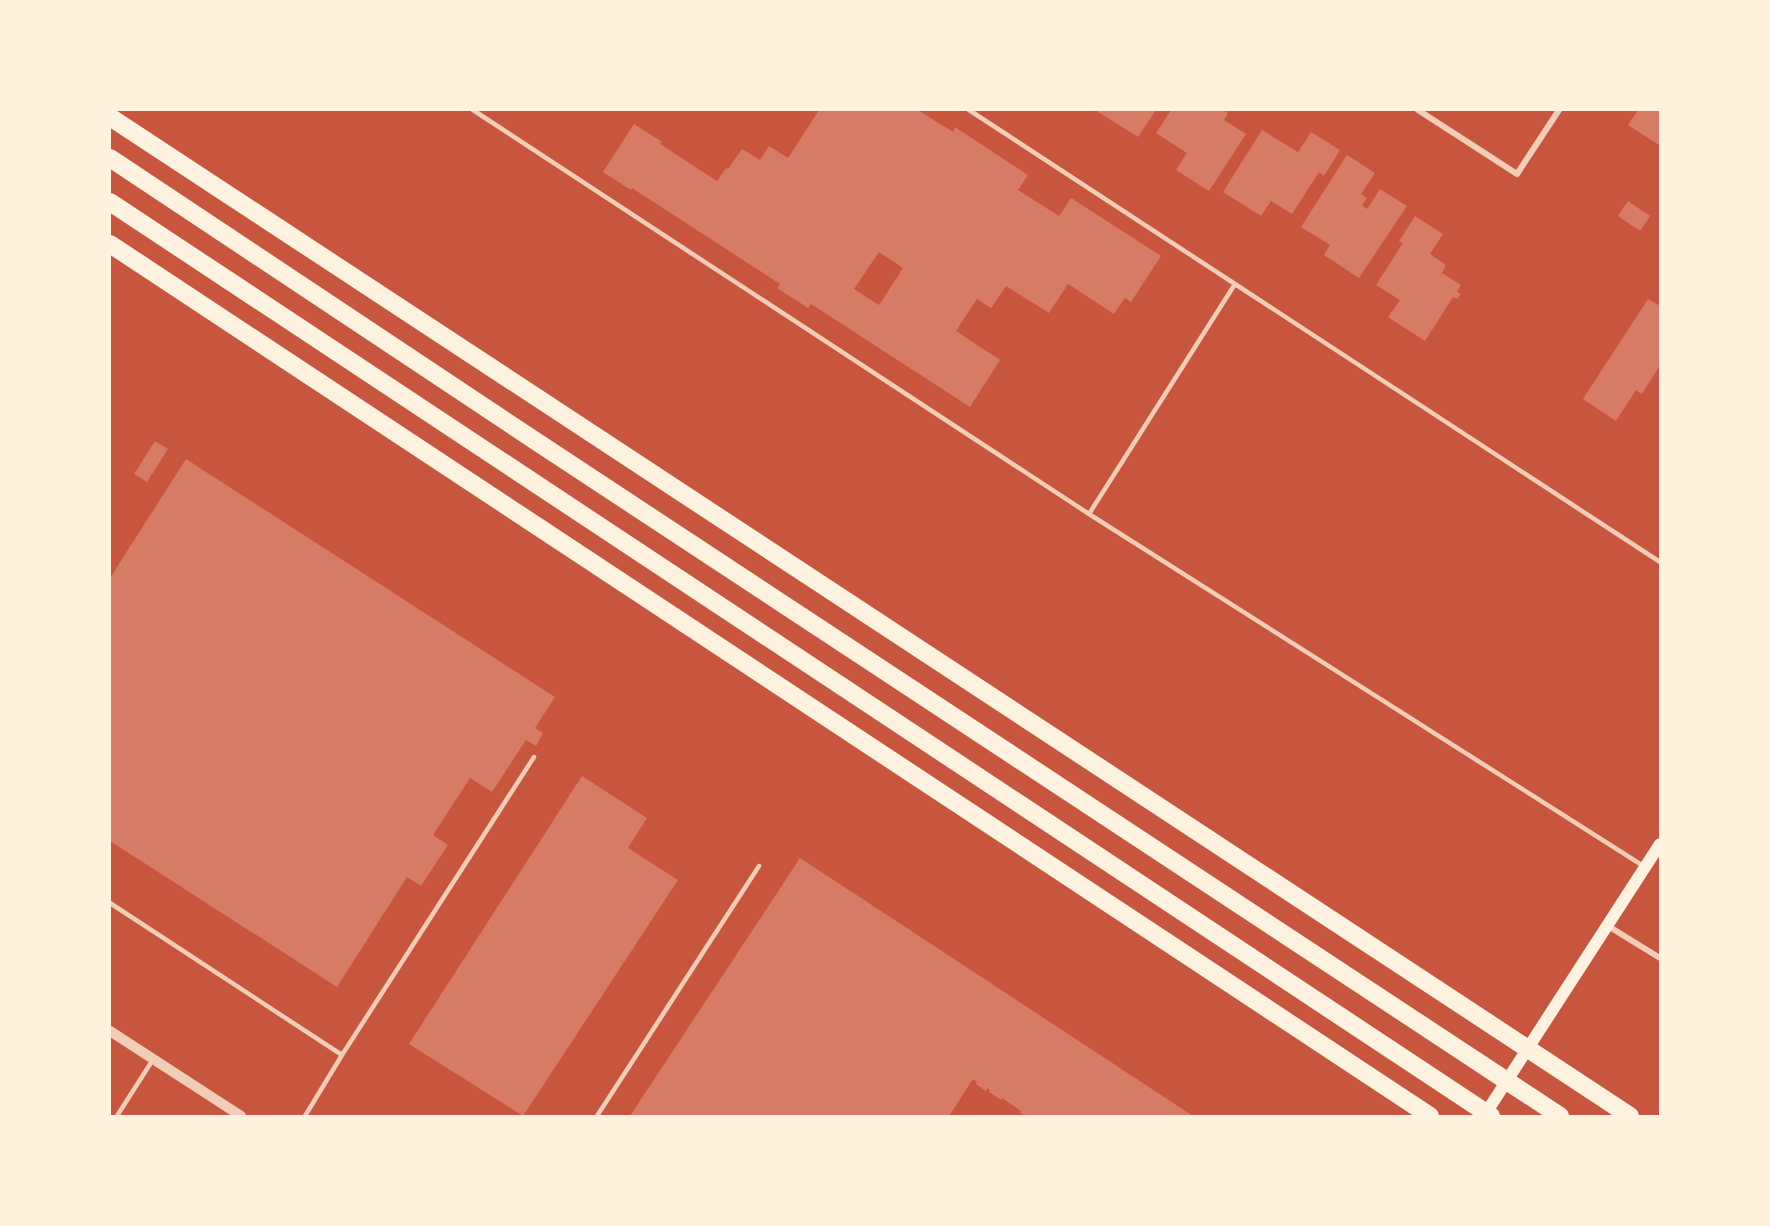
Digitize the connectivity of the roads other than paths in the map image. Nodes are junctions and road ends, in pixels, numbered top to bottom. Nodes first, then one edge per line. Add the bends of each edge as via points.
1 (473, 110) edge
2 (969, 110) edge
3 (1418, 110) edge
4 (1559, 110) edge
5 (110, 117) edge
6 (110, 158) edge
7 (110, 202) edge
8 (110, 244) edge
9 (1235, 284) junction
10 (1089, 514) junction
11 (1660, 562) edge
12 (534, 757) dead end
13 (1660, 844) edge
14 (759, 866) dead end
15 (1646, 867) junction
16 (110, 903) edge
17 (1608, 926) junction
18 (1660, 958) edge
19 (110, 1031) edge
20 (342, 1054) junction
21 (153, 1060) junction
22 (1623, 1112) edge
23 (117, 1116) edge
24 (241, 1116) edge
25 (305, 1116) edge
26 (597, 1116) edge
27 (1430, 1116) edge
28 (1484, 1116) edge
29 (1491, 1116) edge
30 (1560, 1116) edge

1 - 10 lane
2 - 9 lane
3 - 4 street via 1517,174
5 - 22 highway
6 - 30 highway
7 - 29 highway
8 - 27 highway
9 - 10 lane
9 - 11 lane
10 - 15 lane
12 - 20 lane
13 - 15 main road
14 - 26 lane
15 - 17 main road
16 - 20 lane
17 - 18 street
17 - 28 main road
19 - 21 street
20 - 25 lane
21 - 23 lane
21 - 24 street

